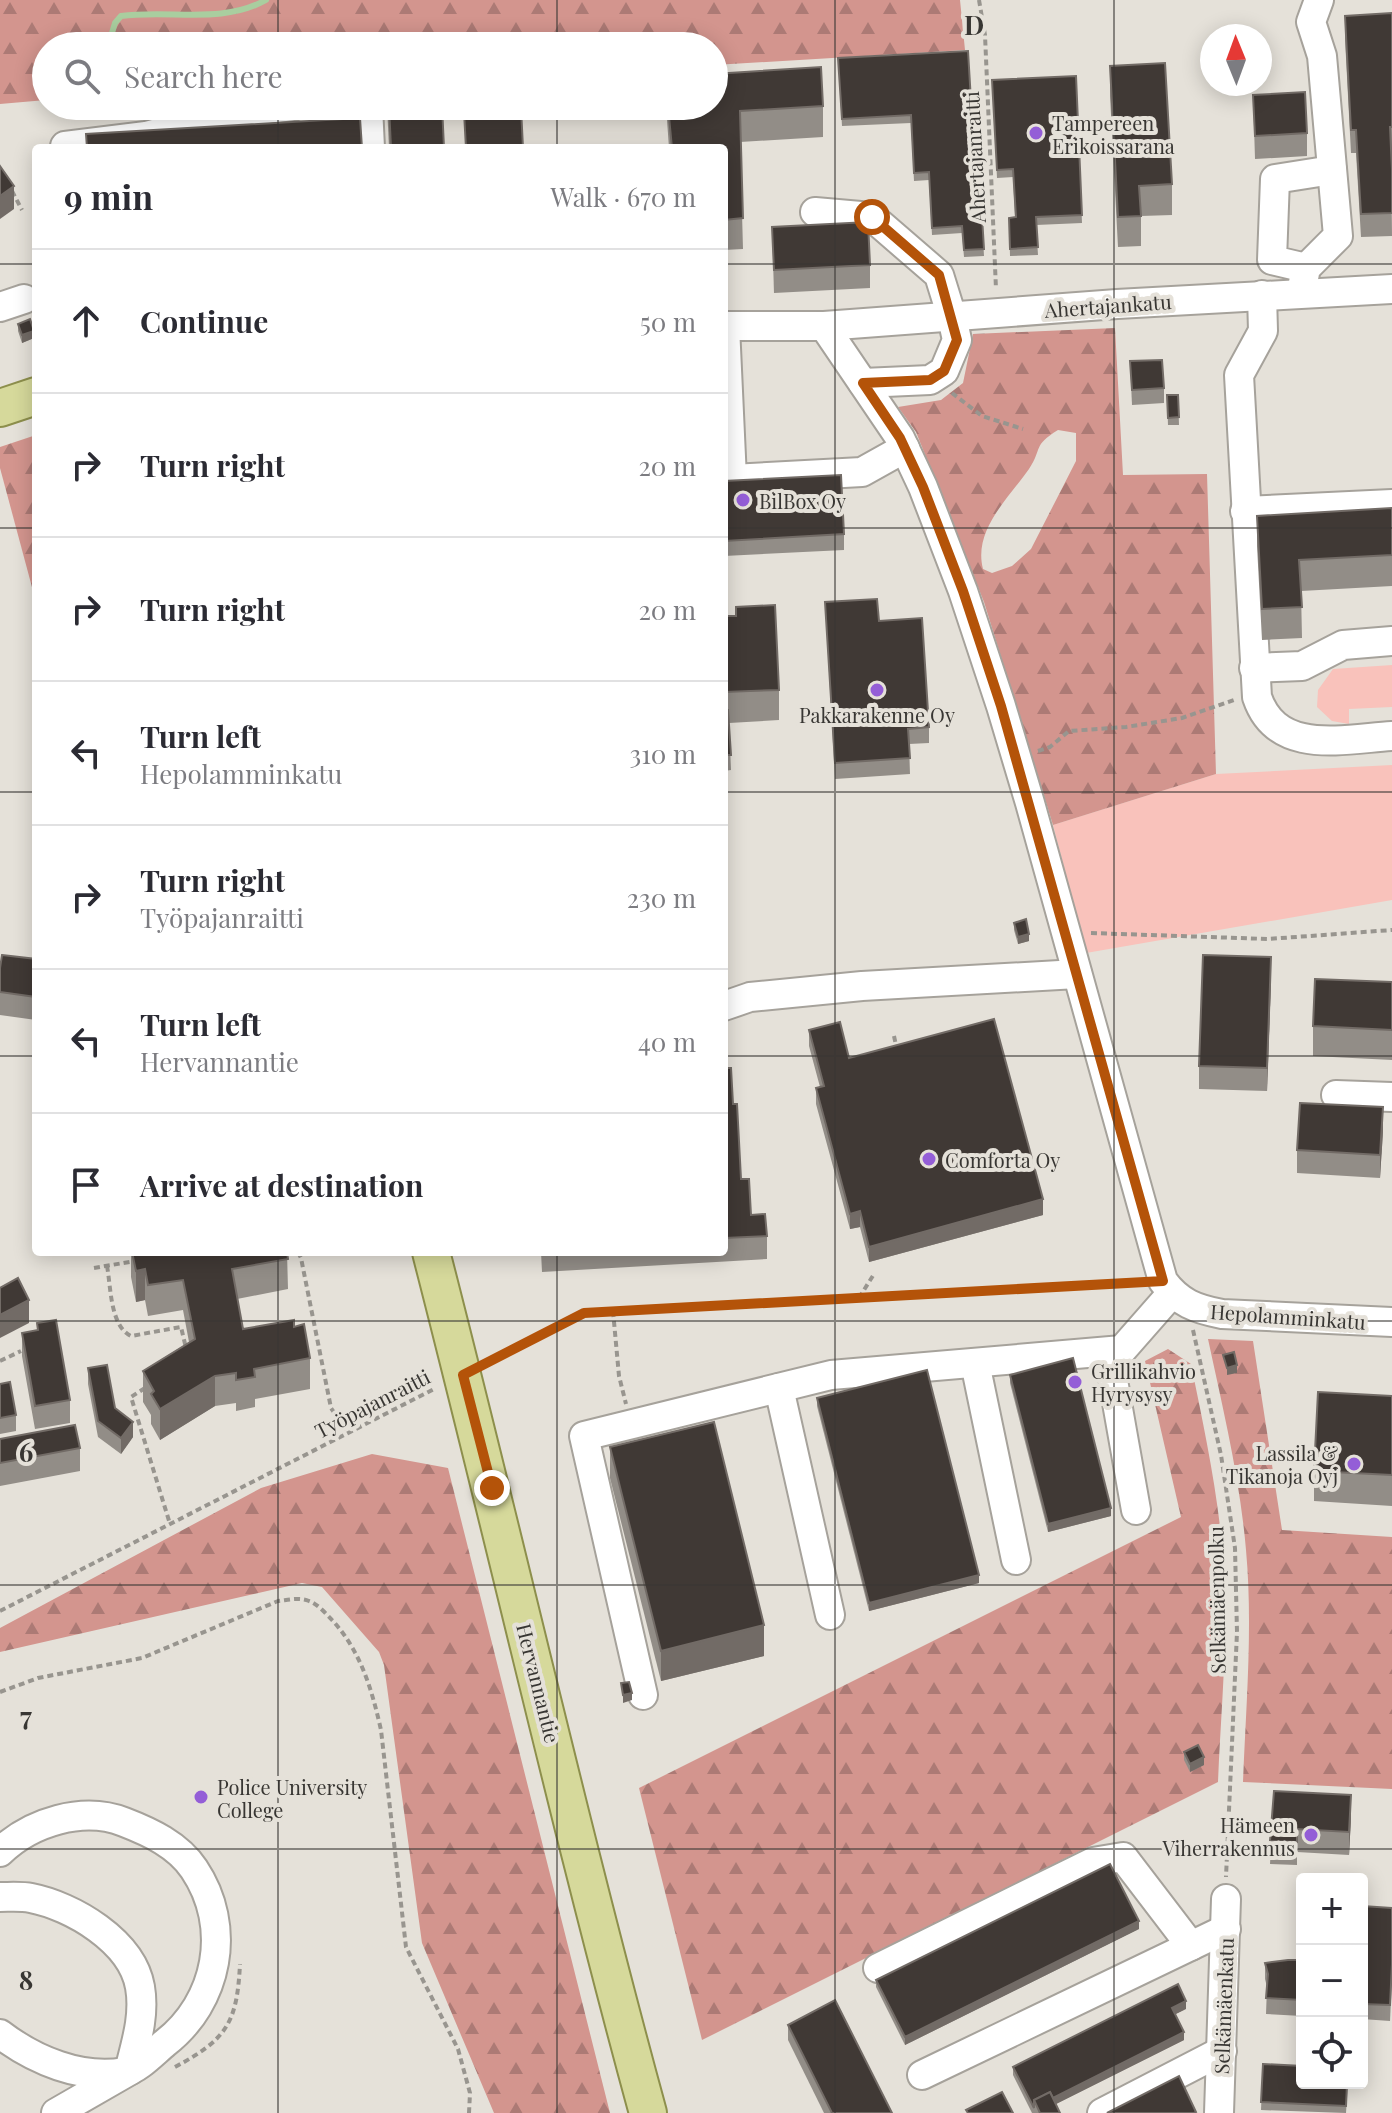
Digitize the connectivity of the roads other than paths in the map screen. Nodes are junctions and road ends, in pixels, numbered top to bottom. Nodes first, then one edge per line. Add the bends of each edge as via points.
1 (1319, 0) edge
2 (207, 120) edge
3 (369, 120) edge
4 (81, 144) edge
5 (370, 144) edge
6 (1332, 170) junction
7 (815, 212) dead end
8 (1304, 281) junction
9 (1392, 289) edge
10 (1262, 295) junction
11 (952, 317) junction
12 (728, 326) edge
13 (824, 326) junction
14 (863, 383) junction
15 (728, 392) edge
16 (32, 397) edge
17 (0, 408) edge
18 (905, 448) junction
19 (1392, 504) edge
20 (1245, 511) junction
21 (1392, 641) edge
22 (1255, 680) junction
23 (1392, 736) edge
24 (1077, 974) junction
25 (728, 1005) edge
26 (1336, 1095) dead end
27 (1392, 1097) edge
28 (432, 1256) edge
29 (1174, 1293) junction
30 (1392, 1322) edge
31 (1108, 1352) junction
32 (975, 1363) junction
33 (779, 1388) junction
34 (1136, 1510) dead end
35 (1016, 1560) dead end
36 (830, 1615) dead end
37 (643, 1695) dead end
38 (0, 1852) edge
39 (0, 1897) edge
40 (1226, 1899) road end
41 (1226, 1929) junction
42 (1191, 1946) junction
43 (878, 1968) dead end
44 (0, 2034) edge
45 (1222, 2051) junction
46 (129, 2071) junction
47 (922, 2075) dead end
48 (56, 2113) edge
49 (648, 2113) edge
50 (1102, 2113) edge
51 (1219, 2113) edge

1 - 6 street via 1311,22 1322,56
2 - 4 street via 146,136
3 - 5 street
6 - 8 street via 1338,236
6 - 8 street via 1275,179 1272,260
7 - 11 street via 872,217 939,275
8 - 9 street, Ahertajankatu
8 - 10 street, Ahertajankatu
10 - 11 street, Ahertajankatu
10 - 20 street via 1263,331 1239,375
11 - 13 street, Ahertajankatu
11 - 14 street via 957,340 944,371 930,380
12 - 13 street
13 - 14 street
14 - 18 street
15 - 18 street via 732,479 862,472
16 - 17 main road
18 - 24 street via 963,591
19 - 20 street
20 - 22 street
21 - 22 street via 1343,645 1302,666
22 - 23 street via 1262,711 1284,733 1300,738
24 - 25 street via 862,986 750,997
24 - 29 street
26 - 27 street
28 - 49 main road, Hervannantie
29 - 30 street, Hepolamminkatu via 1199,1310 1222,1314
29 - 31 street via 1122,1350
31 - 32 street
31 - 34 street
32 - 33 street via 831,1375
32 - 35 street
33 - 36 street
33 - 37 street via 584,1436
38 - 46 street via 23,1833 54,1821 111,1817 151,1832 194,1868 215,1925 211,1982 176,2035
39 - 46 street via 31,1898 70,1911 101,1929 126,1956 140,1984 142,2019
40 - 41 street, Selkämäenkatu
41 - 42 street
41 - 45 street, Selkämäenkatu
42 - 43 street via 1123,1857 1093,1862
42 - 47 street
44 - 46 street via 23,2051 73,2070
45 - 50 street
45 - 51 street, Selkämäenkatu
46 - 48 street

